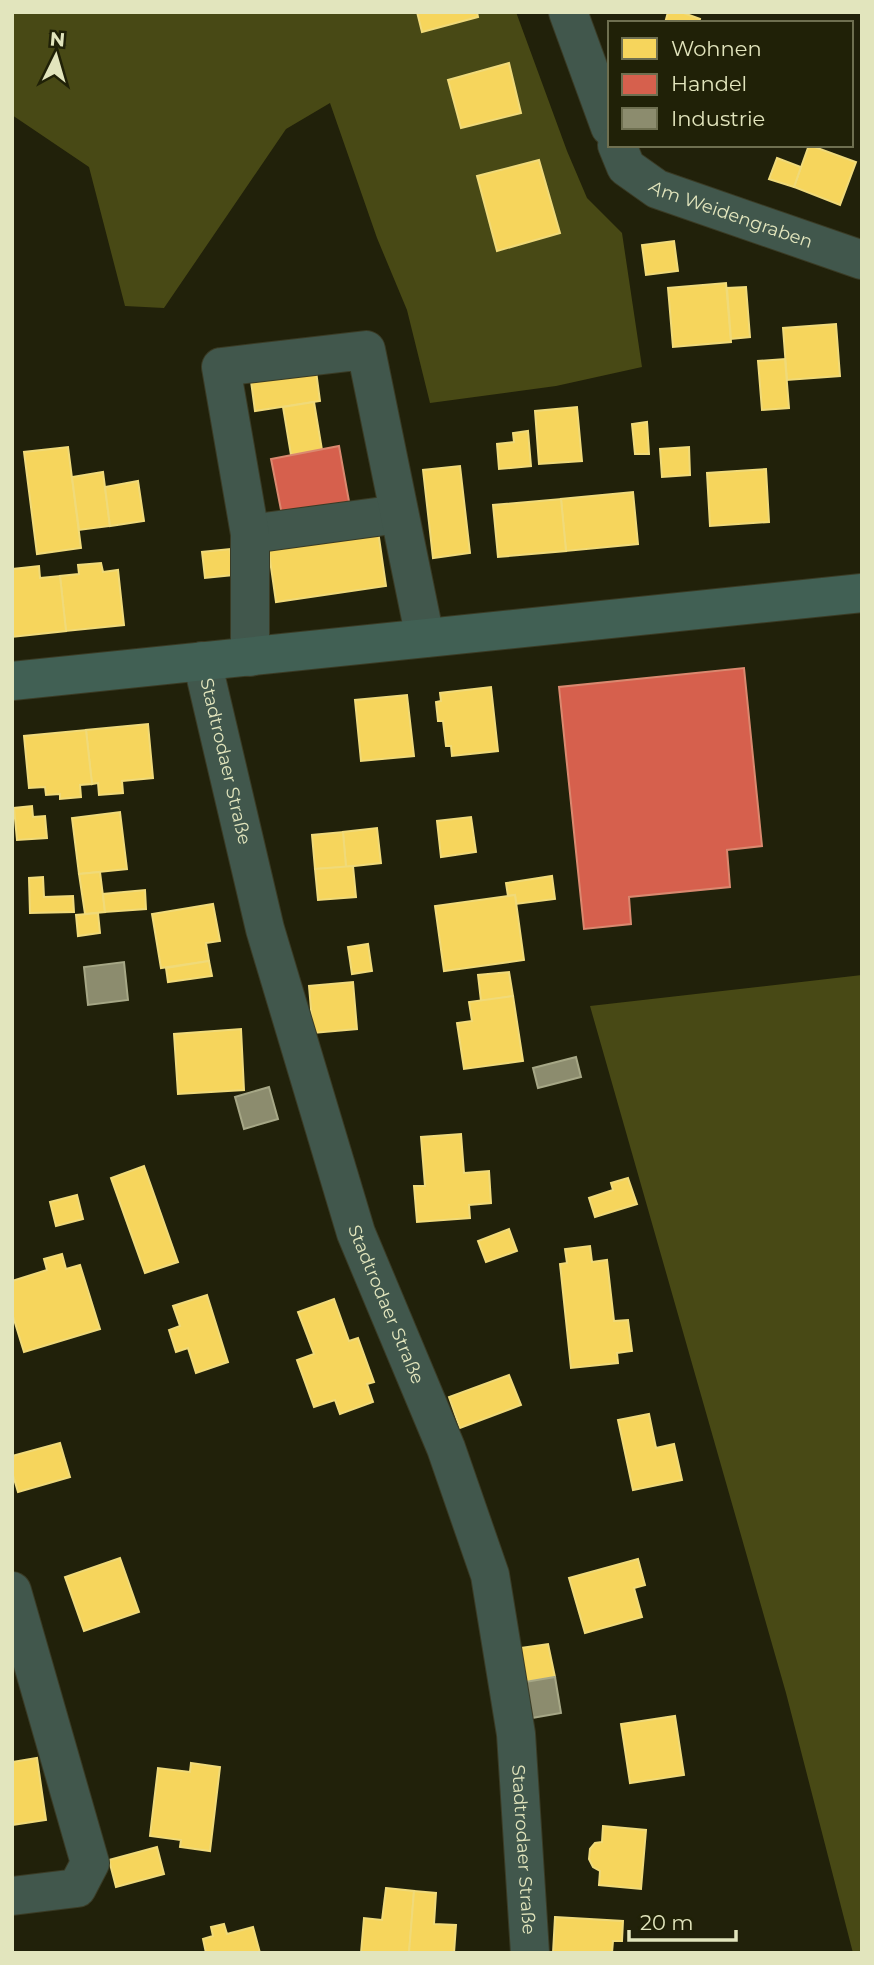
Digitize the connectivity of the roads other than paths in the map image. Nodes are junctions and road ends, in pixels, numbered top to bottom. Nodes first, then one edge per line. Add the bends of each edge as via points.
1 (568, 12) edge
2 (608, 122) edge
3 (618, 147) edge
4 (862, 260) edge
5 (399, 514) junction
6 (250, 534) junction
7 (862, 593) edge
8 (425, 638) junction
9 (250, 657) junction
10 (202, 661) junction
11 (12, 681) edge
12 (12, 1591) edge
13 (12, 1896) edge
14 (530, 1953) edge

1 - 2 street
3 - 4 street, Am Weidengraben via 626,167 657,189
5 - 6 street
5 - 6 street via 366,350 221,367
5 - 8 street
6 - 9 street
7 - 8 main road, Stadtrodaer Straße
8 - 9 main road, Stadtrodaer Straße
9 - 10 main road, Stadtrodaer Straße
10 - 11 main road, Stadtrodaer Straße
10 - 14 street, Stadtrodaer Straße via 265,929 356,1233 446,1448 490,1575 516,1734
12 - 13 street via 90,1863 77,1888

